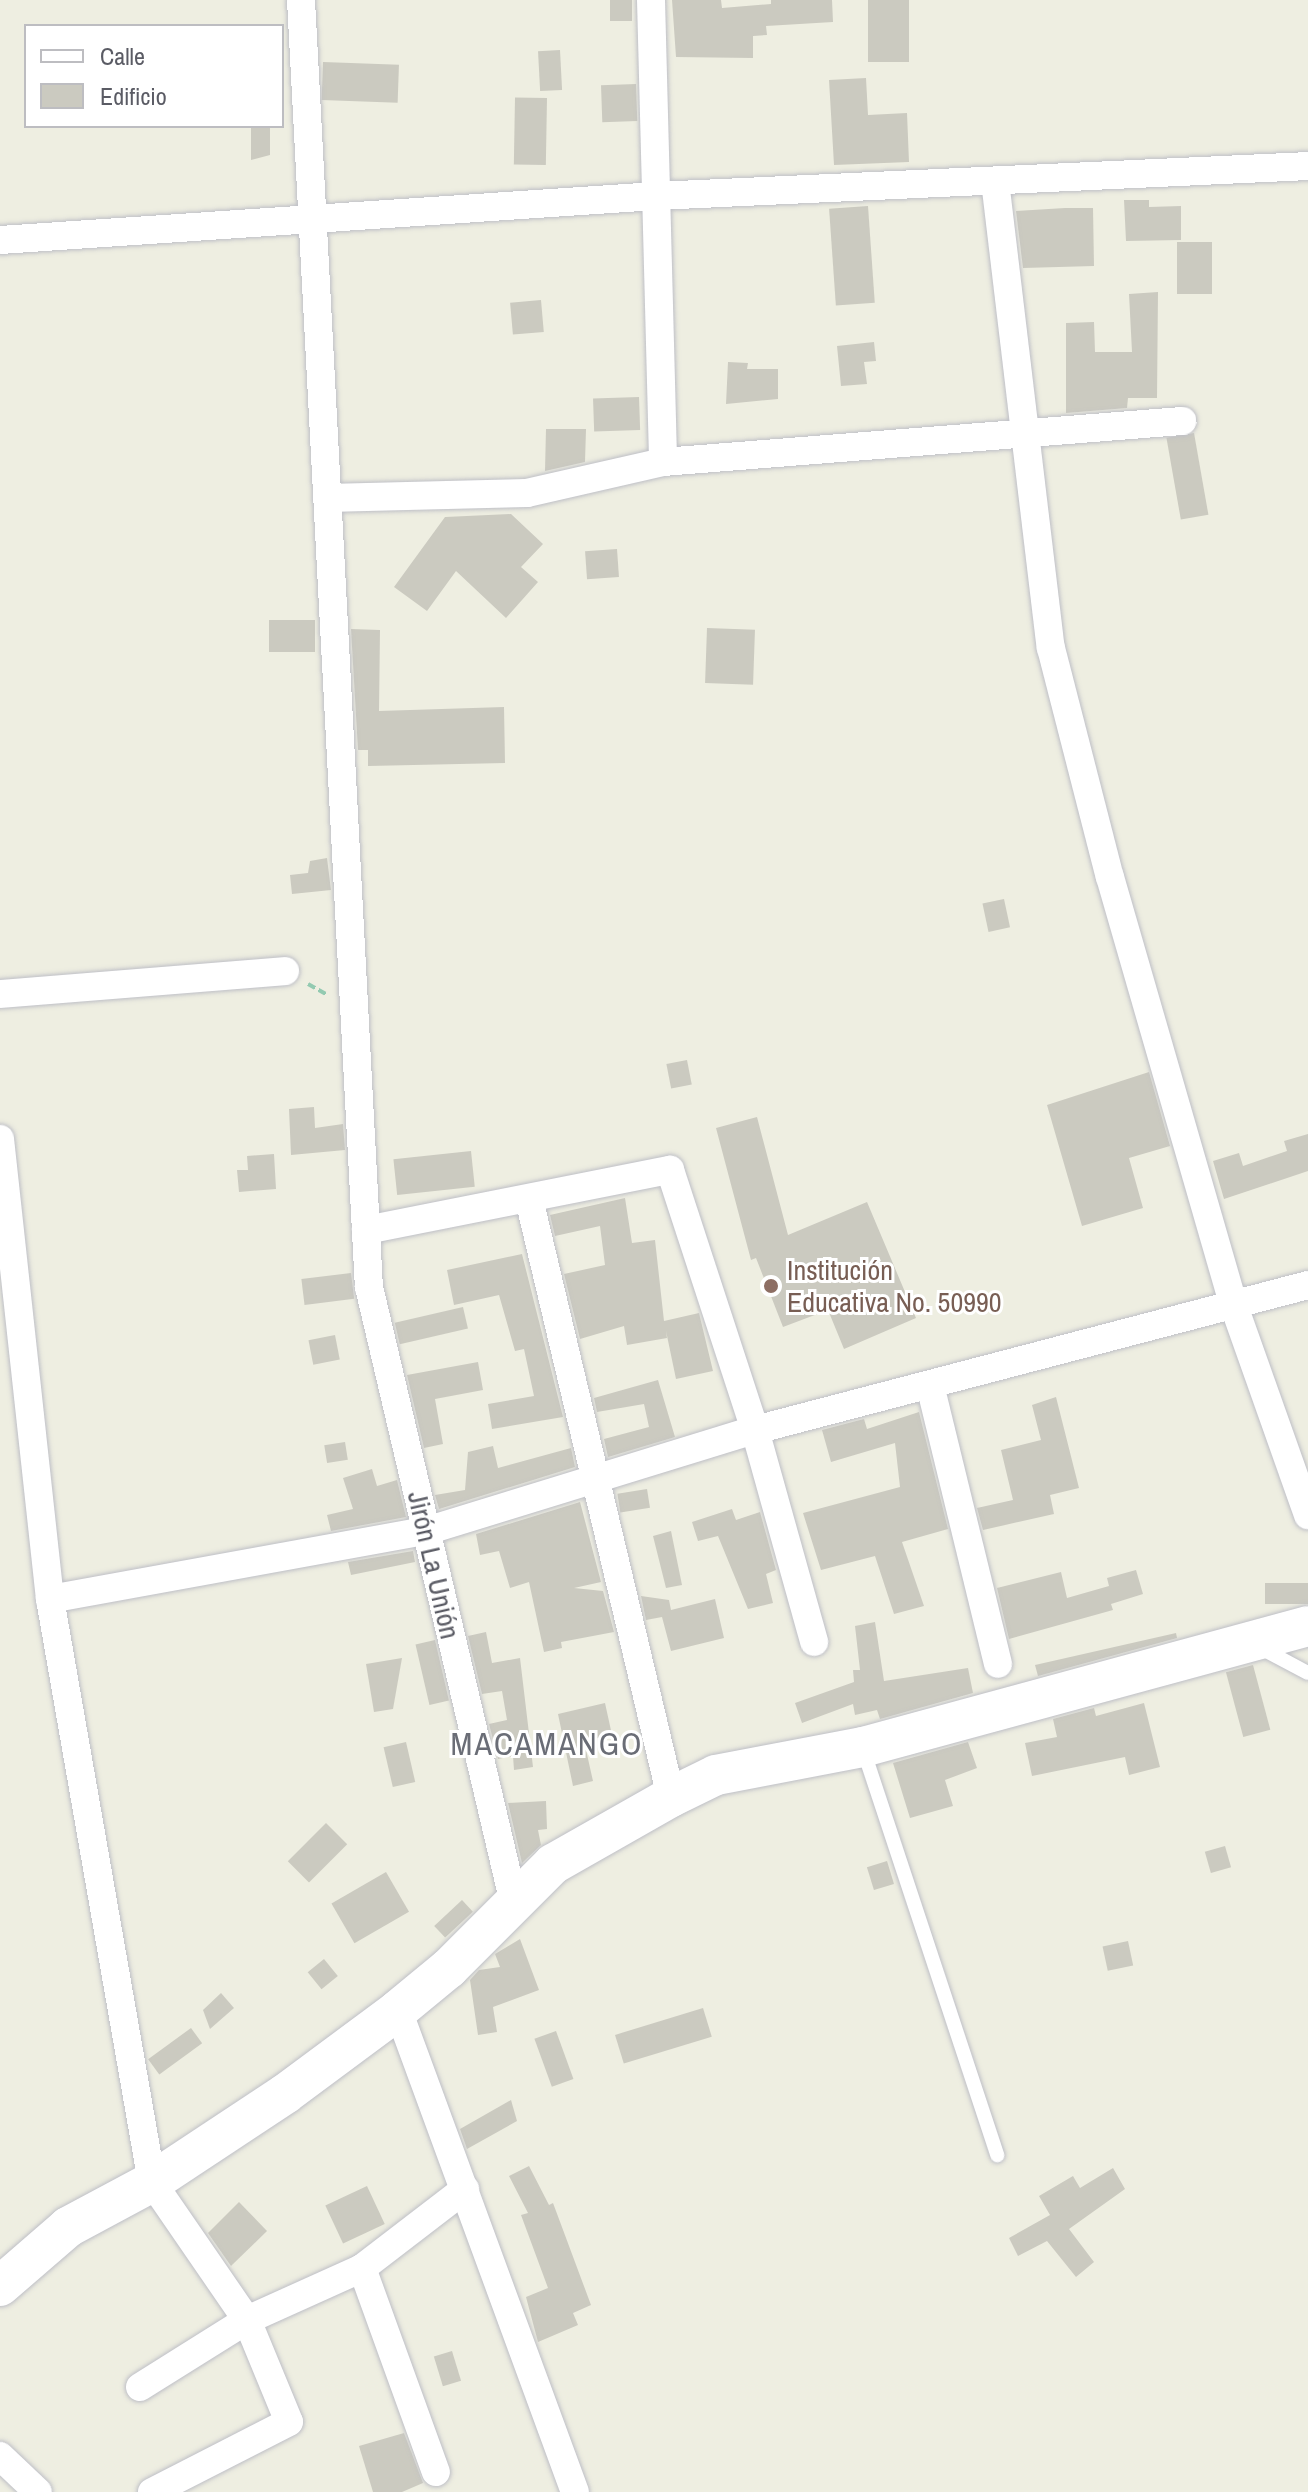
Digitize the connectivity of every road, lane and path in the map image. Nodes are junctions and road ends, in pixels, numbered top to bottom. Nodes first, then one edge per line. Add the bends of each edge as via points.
1 (301, 0) edge
2 (651, 0) edge
3 (1308, 166) edge
4 (995, 181) junction
5 (656, 196) junction
6 (312, 219) junction
7 (0, 240) edge
8 (1182, 421) dead end
9 (1027, 432) junction
10 (663, 462) junction
11 (327, 498) junction
12 (285, 971) joint
13 (0, 994) edge
14 (355, 1009) junction
15 (0, 1139) edge
16 (529, 1199) junction
17 (366, 1230) junction
18 (1308, 1285) edge
19 (1234, 1306) junction
20 (930, 1385) junction
21 (755, 1430) junction
22 (595, 1480) junction
23 (1308, 1515) edge
24 (426, 1531) junction
25 (50, 1599) junction
26 (1308, 1626) edge
27 (1246, 1641) junction
28 (814, 1642) dead end
29 (998, 1664) dead end
30 (1308, 1673) edge
31 (863, 1747) junction
32 (671, 1797) junction
33 (513, 1899) junction
34 (398, 2010) junction
35 (997, 2155) dead end
36 (152, 2182) junction
37 (465, 2189) junction
38 (362, 2268) junction
39 (0, 2286) edge
40 (247, 2320) junction
41 (140, 2387) dead end
42 (0, 2456) edge
43 (436, 2472) dead end
44 (38, 2492) edge
45 (152, 2492) edge
46 (575, 2492) edge

1 - 6 street, Jirón La Unión
2 - 5 street
3 - 4 street
4 - 5 street
4 - 9 street
5 - 6 street
5 - 10 street
6 - 7 street
6 - 11 street, Jirón La Unión
8 - 9 street
9 - 10 street
9 - 19 street via 1051,648 1110,877
10 - 11 street via 527,493
11 - 14 street, Jirón La Unión
12 - 13 street
12 - 14 path
14 - 17 street, Jirón La Unión
15 - 25 street
16 - 17 street
16 - 21 street via 670,1170
16 - 22 street
17 - 24 street, Jirón La Unión via 369,1287
18 - 19 street
19 - 20 street
19 - 23 street
20 - 21 street
20 - 29 street
21 - 22 street
21 - 28 street
22 - 24 street
22 - 32 street
24 - 25 street
24 - 33 street, Jirón La Unión
25 - 36 street
26 - 27 street
27 - 30 lane
27 - 31 street
31 - 32 street via 716,1775
31 - 35 lane
32 - 33 street via 553,1864
33 - 34 street via 449,1968
34 - 36 street via 285,2094
34 - 37 street
36 - 39 street via 68,2227
36 - 40 street
37 - 38 street
37 - 46 street
38 - 40 street
38 - 43 street
40 - 41 street
40 - 45 street via 289,2422
42 - 44 street

